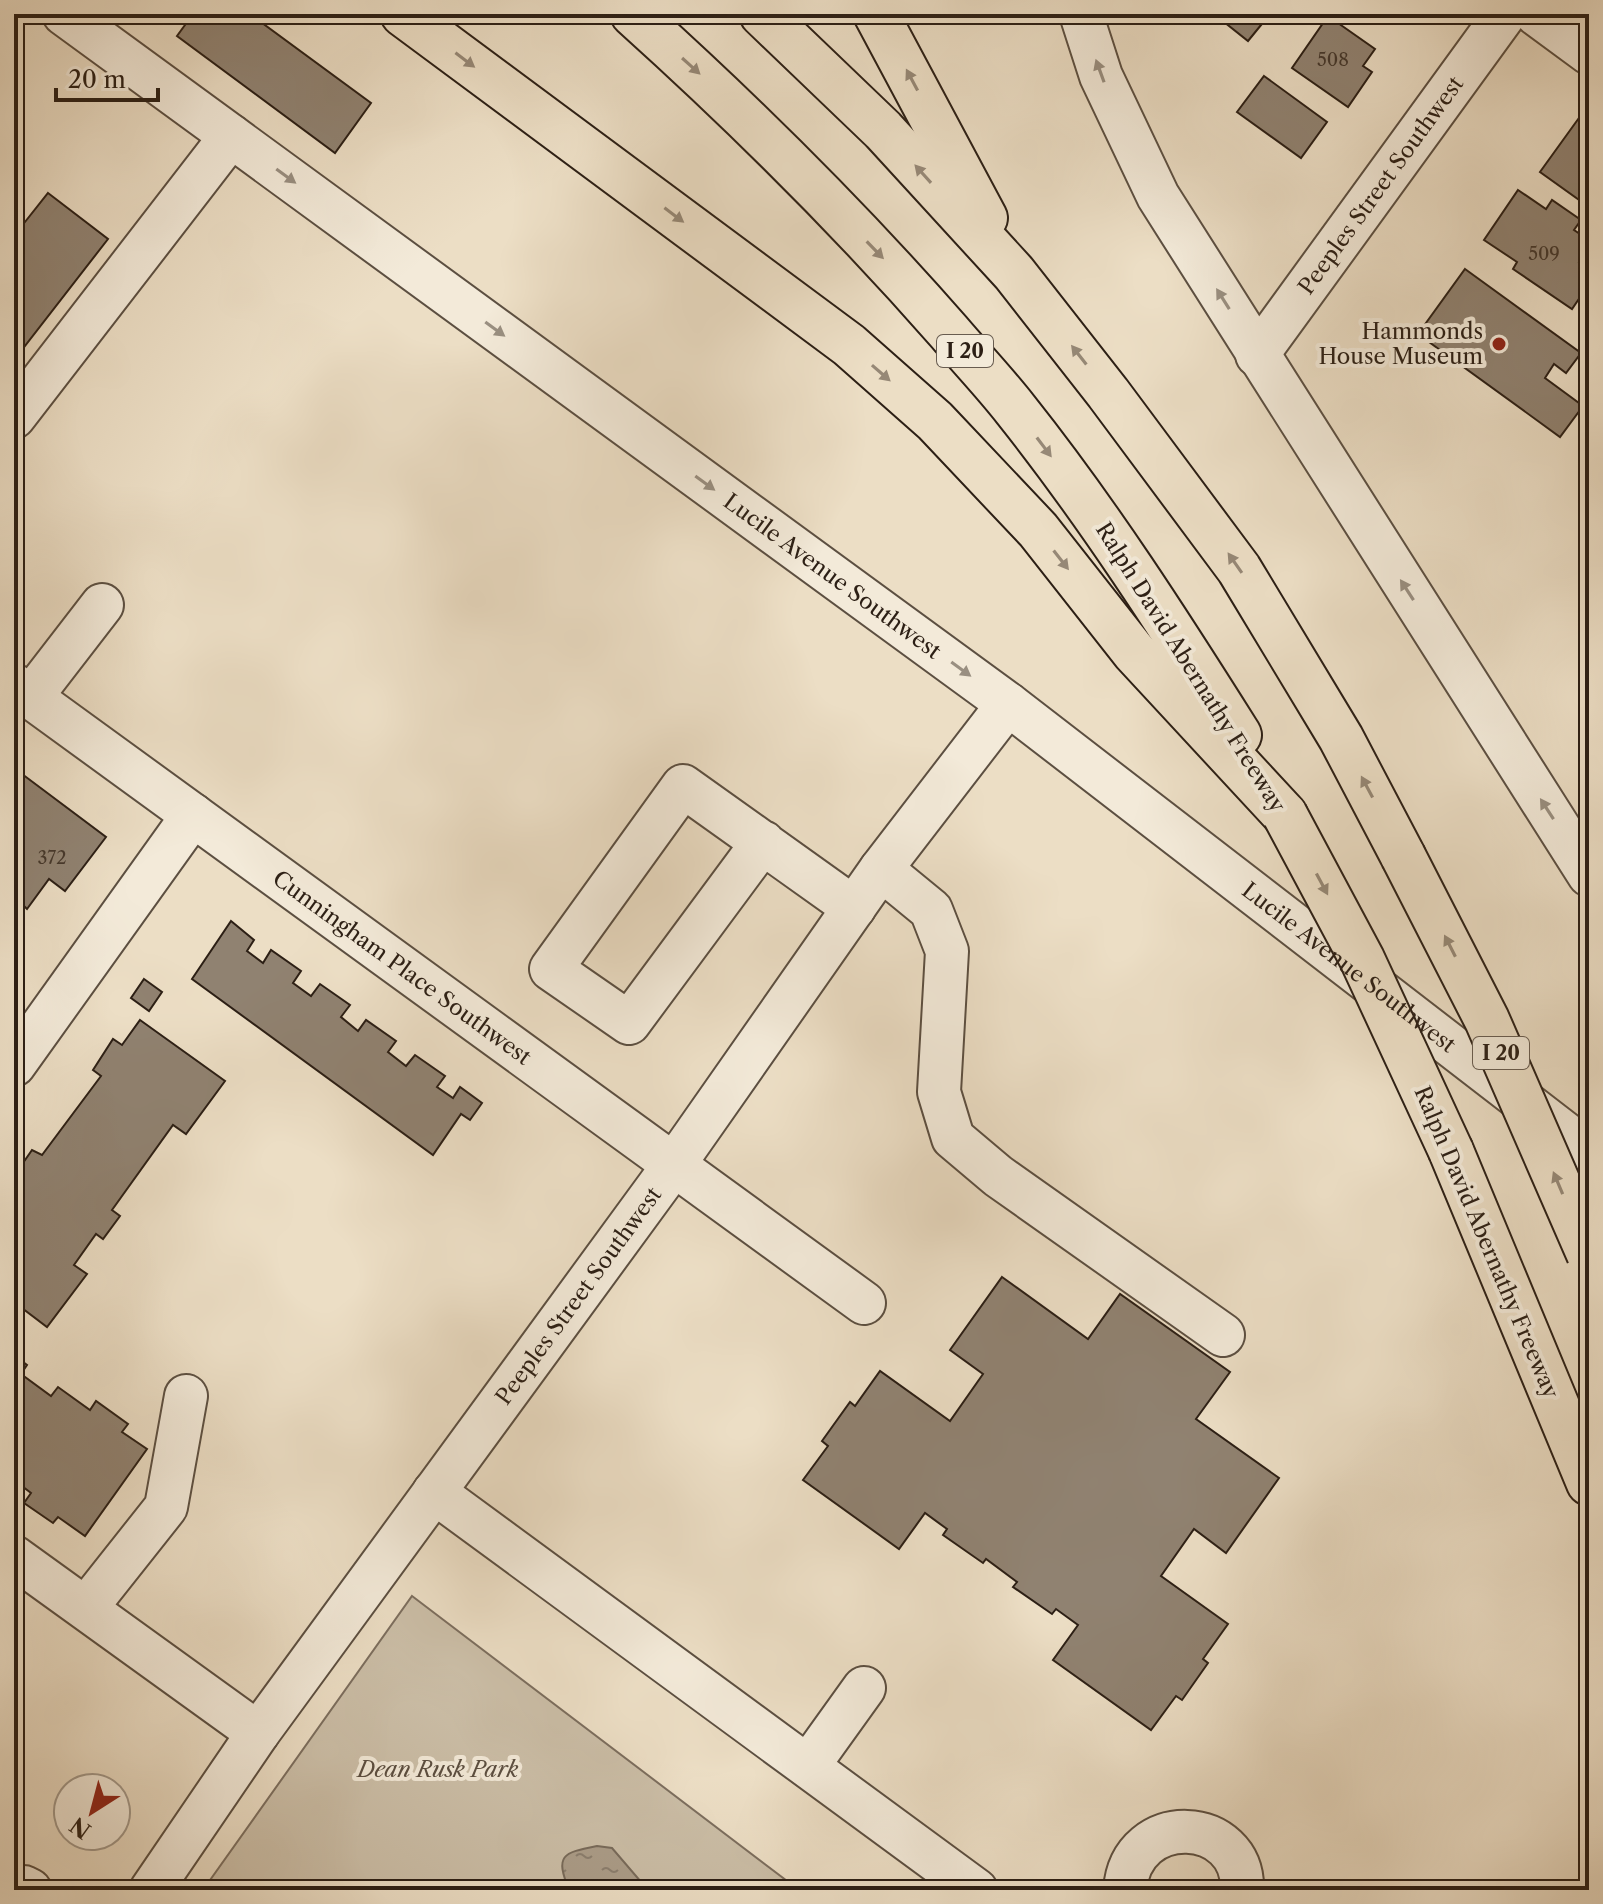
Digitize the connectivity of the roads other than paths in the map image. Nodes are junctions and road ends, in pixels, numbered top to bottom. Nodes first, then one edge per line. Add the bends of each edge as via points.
1 (64, 14) edge
2 (403, 14) edge
3 (633, 14) edge
4 (762, 14) edge
5 (876, 14) edge
6 (1081, 14) edge
7 (1505, 14) edge
8 (1536, 14) edge
9 (1589, 53) edge
10 (231, 136) junction
11 (1014, 273) junction
12 (1257, 355) junction
13 (14, 417) edge
14 (102, 605) dead end
15 (23, 691) edge
16 (1008, 704) junction
17 (193, 815) junction
18 (1285, 815) junction
19 (763, 842) junction
20 (881, 869) junction
21 (1589, 875) edge
22 (854, 908) junction
23 (14, 1065) edge
24 (1589, 1152) edge
25 (673, 1166) junction
26 (1589, 1255) edge
27 (864, 1303) dead end
28 (1223, 1335) dead end
29 (186, 1396) dead end
30 (1589, 1483) edge
31 (434, 1492) junction
32 (14, 1557) edge
33 (86, 1608) junction
34 (864, 1688) dead end
35 (258, 1733) junction
36 (808, 1766) junction
37 (14, 1887) edge
38 (30, 1890) edge
39 (151, 1890) edge
40 (976, 1890) edge
41 (1125, 1890) edge
42 (1242, 1890) edge

1 - 10 street, Lucile Avenue Southwest
2 -> 18 highway via 849,345 935,421 1038,530 1134,652
3 -> 18 highway, Ralph David Abernathy Freeway / I 20 via 803,174 1015,409 1158,607
11 -> 4 highway, I 20 via 883,130
11 -> 5 highway
12 -> 6 street via 1158,196 1101,76
7 - 12 street, Peeples Street Southwest
8 - 9 street
10 - 13 street
10 -> 16 street, Lucile Avenue Southwest
26 -> 11 highway, I 20, bridge via 1487,1020 1341,738 1239,569
21 -> 12 street
14 - 15 street
15 - 17 street, Cunningham Place Southwest
16 - 20 street, Peeples Street Southwest
16 - 24 street, Lucile Avenue Southwest
17 - 23 street
17 - 25 street, Cunningham Place Southwest
18 -> 30 highway, Ralph David Abernathy Freeway / I 20, bridge via 1362,959 1451,1151
19 - 19 street via 683,786 551,969 629,1023
19 - 22 street
20 - 22 street, Peeples Street Southwest
20 - 28 street via 931,910 947,951 939,1092 953,1138 998,1176
22 - 25 street, Peeples Street Southwest
25 - 27 street, Cunningham Place Southwest
25 - 31 street, Peeples Street Southwest
29 - 33 street via 166,1507
31 - 35 street, Peeples Street Southwest
31 - 36 street
32 - 33 street
33 - 35 street
34 - 36 street
35 - 39 street, Peeples Street Southwest
36 - 40 street
37 - 38 street
41 - 42 street via 1134,1857 1148,1842 1187,1830 1224,1846 1236,1862

